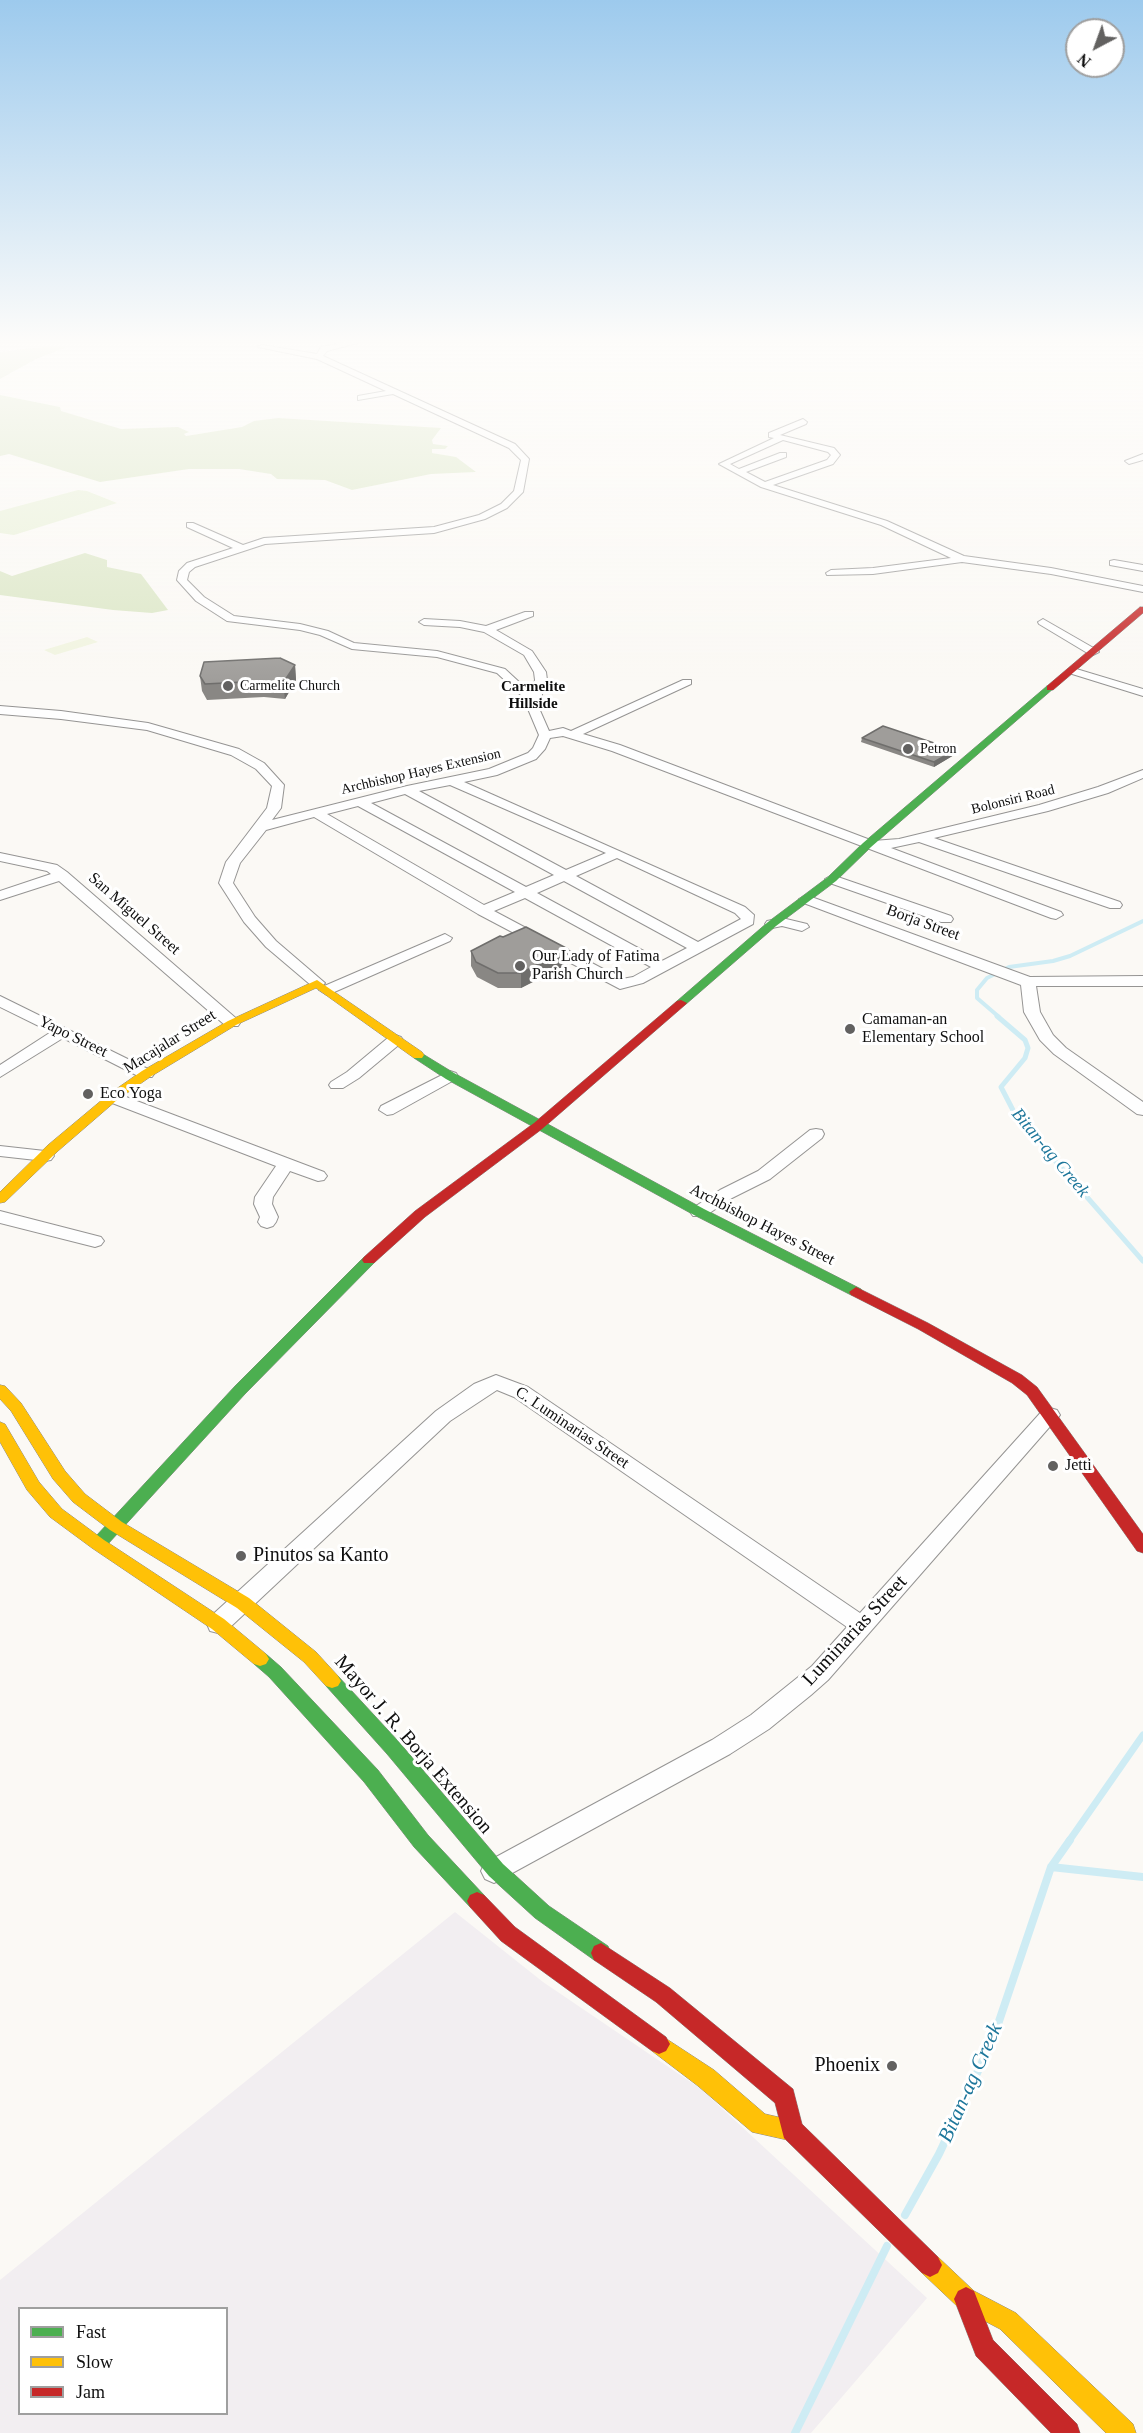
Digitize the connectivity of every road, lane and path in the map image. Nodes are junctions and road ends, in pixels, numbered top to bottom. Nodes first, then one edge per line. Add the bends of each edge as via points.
1 (523, 457) edge
2 (740, 457) edge
3 (779, 457) edge
4 (835, 457) edge
5 (1143, 457) edge
6 (1130, 461) dead end
7 (739, 472) junction
8 (764, 485) junction
9 (190, 525) dead end
10 (242, 548) junction
11 (962, 559) junction
12 (1114, 563) dead end
13 (1143, 568) edge
14 (831, 573) dead end
15 (1143, 589) edge
16 (1143, 609) edge
17 (530, 614) dead end
18 (424, 622) dead end
19 (1043, 622) dead end
20 (487, 629) junction
21 (1093, 652) junction
22 (1073, 671) junction
23 (687, 682) dead end
24 (1143, 693) edge
25 (533, 705) junction
26 (0, 711) edge
27 (574, 734) junction
28 (545, 735) junction
29 (1143, 774) edge
30 (452, 781) junction
31 (407, 790) junction
32 (360, 801) junction
33 (316, 813) junction
34 (261, 826) junction
35 (920, 838) junction
36 (867, 845) junction
37 (617, 853) junction
38 (0, 857) edge
39 (62, 875) junction
40 (566, 875) junction
41 (832, 879) junction
42 (526, 893) junction
43 (0, 896) edge
44 (806, 899) junction
45 (1115, 905) dead end
46 (483, 911) junction
47 (1056, 915) dead end
48 (946, 919) dead end
49 (772, 924) junction
50 (802, 927) dead end
51 (445, 938) dead end
52 (699, 948) junction
53 (662, 967) junction
54 (1020, 978) junction
55 (1143, 981) edge
56 (322, 986) junction
57 (0, 1001) edge
58 (232, 1023) junction
59 (62, 1032) junction
60 (395, 1040) junction
61 (0, 1072) edge
62 (146, 1074) junction
63 (450, 1076) junction
64 (337, 1085) dead end
65 (113, 1097) junction
66 (387, 1110) dead end
67 (1143, 1110) edge
68 (538, 1126) junction
69 (816, 1134) dead end
70 (0, 1151) edge
71 (45, 1156) junction
72 (286, 1164) junction
73 (318, 1176) dead end
74 (0, 1199) edge
75 (699, 1212) junction
76 (0, 1217) edge
77 (267, 1222) dead end
78 (95, 1240) dead end
79 (0, 1390) edge
80 (1050, 1414) junction
81 (0, 1428) edge
82 (116, 1526) junction
83 (98, 1544) junction
84 (1143, 1547) edge
85 (243, 1603) junction
86 (218, 1624) junction
87 (862, 1626) junction
88 (496, 1870) junction
89 (466, 1891) junction
90 (792, 2130) junction
91 (966, 2299) junction
92 (1068, 2433) edge
93 (1124, 2433) edge

1 - 10 street via 525,466 518,492 504,506 482,517 434,530 296,537
2 - 7 street via 723,464
3 - 7 street
4 - 8 street via 831,462
5 - 6 street
7 - 8 street
8 - 11 street via 884,523
9 - 10 street
10 - 25 street via 191,565 185,569 182,580 224,615 247,622 313,629 352,646 437,654 488,666 509,676
11 - 14 street
11 - 15 street
12 - 13 street
16 - 21 main road
17 - 20 street
18 - 20 street
19 - 21 street
20 - 25 street via 528,653 538,665 541,680
21 - 22 main road
22 - 24 street
22 - 36 main road
23 - 27 street
25 - 28 street
26 - 34 street via 148,727 235,752 260,766 278,784 274,808
27 - 28 street
27 - 36 street
28 - 30 street, Archbishop Hayes Extension via 538,749 522,762
29 - 35 street, Bolonsiri Road via 1070,801
30 - 31 street, Archbishop Hayes Extension
30 - 37 street
31 - 32 street, Archbishop Hayes Extension
31 - 40 street
32 - 33 street, Archbishop Hayes Extension
32 - 42 street
33 - 34 street, Archbishop Hayes Extension
33 - 46 street
34 - 56 street via 233,862 226,883 271,944
35 - 36 street, Bolonsiri Road
35 - 45 street
36 - 41 main road
36 - 47 street
37 - 40 street
37 - 52 street via 747,915 748,921
38 - 39 street, San Miguel Street via 52,868
39 - 43 street
39 - 58 street, San Miguel Street
40 - 42 street
40 - 52 street
41 - 44 main road
41 - 48 street
42 - 46 street
42 - 53 street
44 - 49 main road
44 - 54 street, Borja Street
46 - 53 street via 620,984 628,984
49 - 50 street
49 - 68 main road
51 - 56 street
52 - 53 street
54 - 55 street
54 - 67 street via 1046,1037
56 - 58 main road, Macajalar Street
56 - 60 main road, Archbishop Hayes Street
57 - 59 street, Yapo Street
58 - 62 main road, Macajalar Street
59 - 61 street
59 - 62 street, Yapo Street
60 - 63 main road, Archbishop Hayes Street
60 - 64 street
62 - 65 main road, Macajalar Street
63 - 66 street
63 - 68 main road, Archbishop Hayes Street
65 - 71 main road, Macajalar Street
65 - 72 street
68 - 75 main road, Archbishop Hayes Street
68 - 82 main road via 420,1214 379,1250 240,1390
69 - 75 street via 764,1175
70 - 71 street
71 - 74 main road, Macajalar Street
72 - 73 street
72 - 77 street via 264,1197
75 - 80 main road, Archbishop Hayes Street via 996,1366 1032,1391
76 - 78 street
79 - 82 main road, Mayor J. R. Borja Extension via 16,1407 58,1474 79,1498
80 - 84 main road, Archbishop Hayes Street
80 - 87 street, Luminarias Street
81 - 83 main road via 33,1486 56,1513
82 - 83 main road
82 - 85 main road, Mayor J. R. Borja Extension
83 - 86 main road
85 - 86 street, C. Luminarias Street
85 - 87 street, C. Luminarias Street via 443,1416 496,1382 521,1392
85 - 88 main road, Mayor J. R. Borja Extension via 310,1657
86 - 89 main road via 275,1672 371,1776
87 - 88 street, Luminarias Street via 820,1673 760,1722
88 - 89 street, Luminarias Street
88 - 90 main road, Mayor J. R. Borja Extension via 542,1912 663,1995 735,2053 785,2097
89 - 90 main road via 508,1935 706,2078 760,2124
90 - 91 main road
91 - 92 main road via 984,2348
91 - 93 main road via 1008,2321

